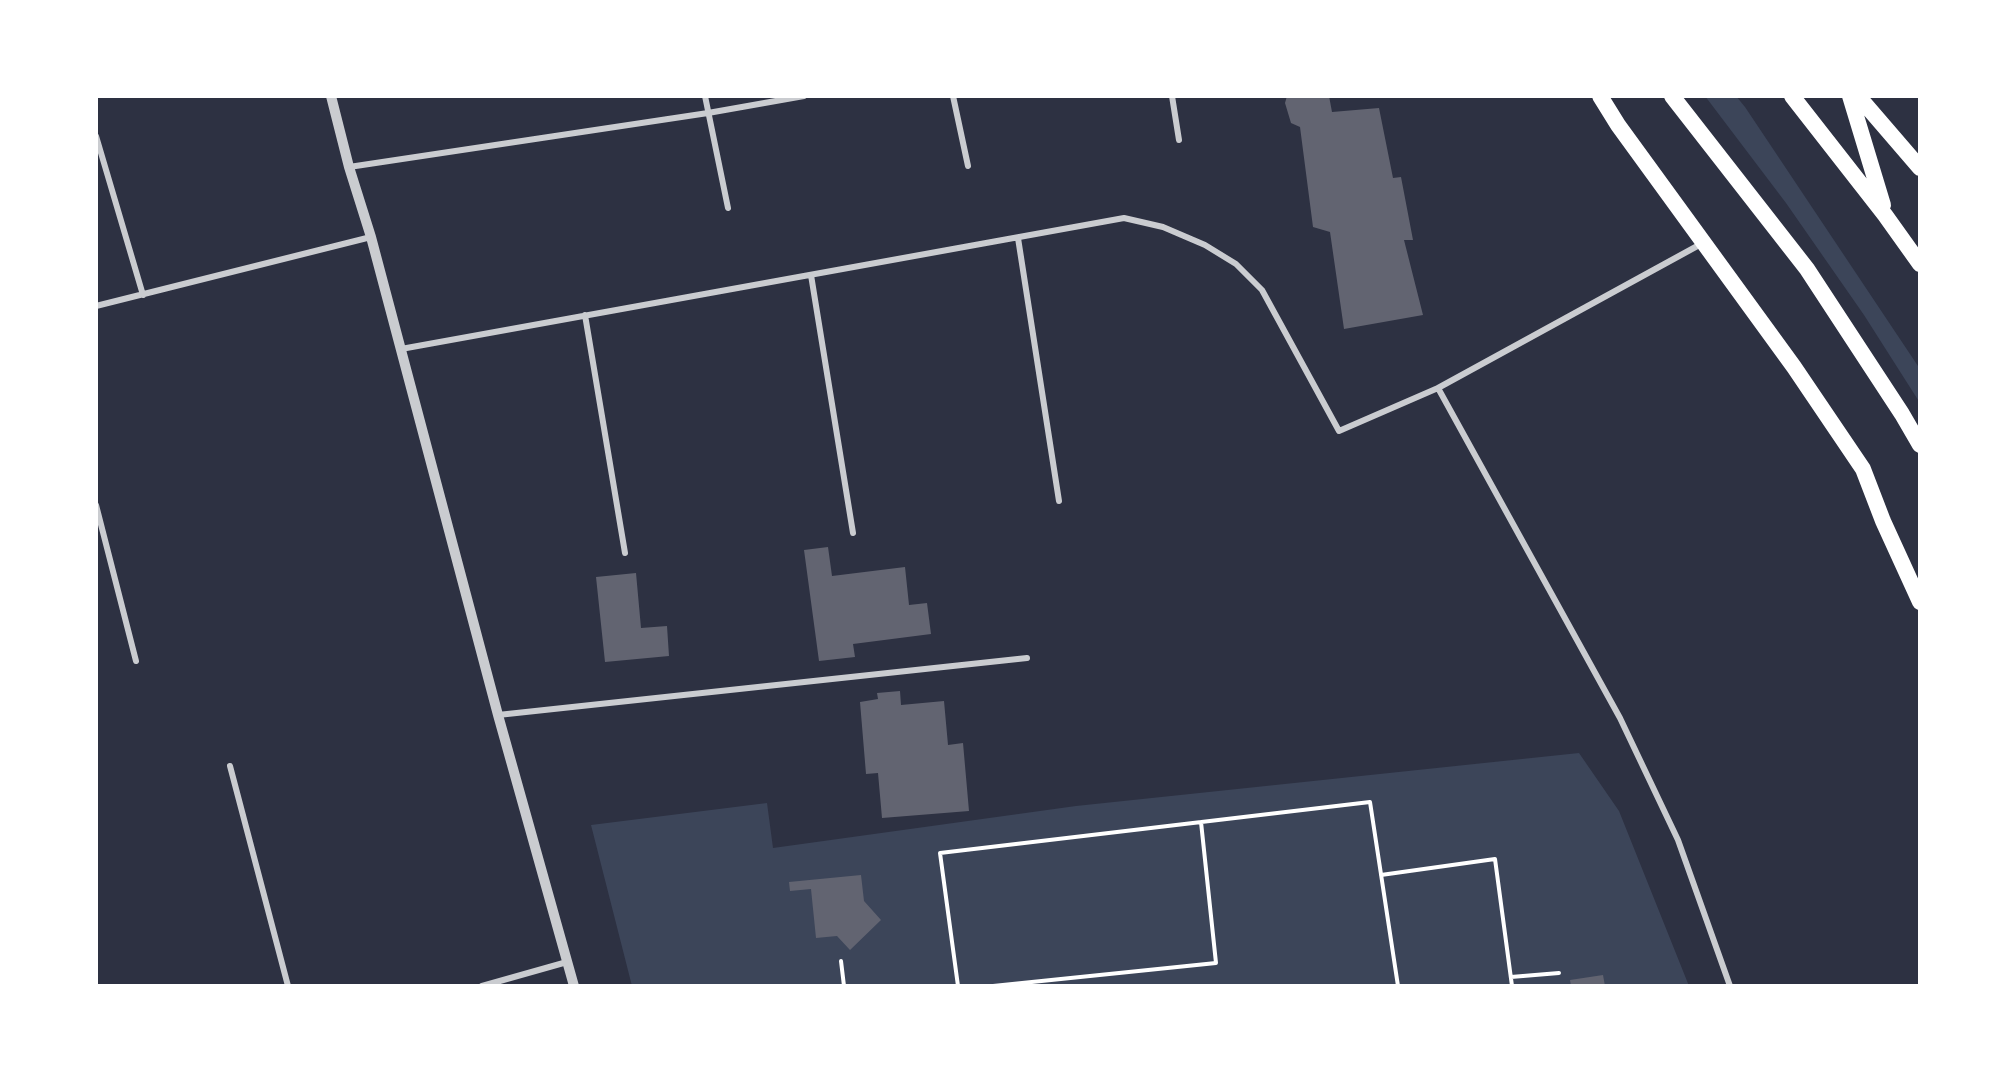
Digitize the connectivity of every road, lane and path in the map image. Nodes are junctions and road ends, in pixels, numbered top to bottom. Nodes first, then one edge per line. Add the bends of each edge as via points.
1 (331, 96) edge
2 (705, 96) edge
3 (804, 96) edge
4 (952, 96) edge
5 (1172, 96) edge
6 (1600, 96) edge
7 (1672, 96) edge
8 (1791, 96) edge
9 (1850, 96) edge
10 (1858, 96) edge
11 (708, 113) junction
12 (96, 136) edge
13 (1179, 140) dead end
14 (968, 166) dead end
15 (350, 167) junction
16 (1920, 168) edge
17 (728, 208) dead end
18 (1886, 215) junction
19 (371, 237) junction
20 (1018, 238) junction
21 (1704, 243) junction
22 (1920, 264) edge
23 (811, 275) junction
24 (143, 295) junction
25 (96, 306) edge
26 (585, 315) junction
27 (401, 349) junction
28 (1438, 388) junction
29 (1920, 445) edge
30 (1059, 501) dead end
31 (96, 505) edge
32 (854, 533) dead end
33 (626, 553) dead end
34 (1920, 602) edge
35 (1027, 658) dead end
36 (136, 661) dead end
37 (498, 715) junction
38 (230, 766) dead end
39 (1201, 822) junction
40 (1381, 875) junction
41 (567, 962) junction
42 (841, 962) dead end
43 (1559, 973) dead end
44 (1511, 977) junction
45 (288, 986) edge
46 (482, 986) edge
47 (574, 986) edge
48 (844, 986) edge
49 (958, 986) edge
50 (993, 986) edge
51 (1398, 986) edge
52 (1512, 986) edge
53 (1730, 986) edge

1 - 15 street
2 - 11 street
3 - 11 street
4 - 14 street
5 - 13 street
6 - 21 highway
7 - 29 highway via 1807,269
8 - 18 highway
9 - 18 highway
10 - 16 highway
11 - 15 street
11 - 17 street
12 - 24 street
15 - 19 street
18 - 22 highway
19 - 24 street
19 - 27 street
20 - 23 street
20 - 28 street via 1124,218 1163,227 1205,245 1236,264 1262,290 1339,431
20 - 30 street
21 - 28 street
21 - 34 highway via 1863,469
23 - 26 street
23 - 32 street
24 - 25 street
26 - 27 street
26 - 33 street
27 - 37 street
28 - 53 street via 1620,718 1678,840
31 - 36 street
35 - 37 street
37 - 41 street
38 - 45 street
39 - 40 path via 1370,802
39 - 49 path via 940,853
39 - 50 path via 1216,963
40 - 44 path via 1495,859
40 - 51 path
41 - 46 street
41 - 47 street
42 - 48 path
43 - 44 path
44 - 52 path

